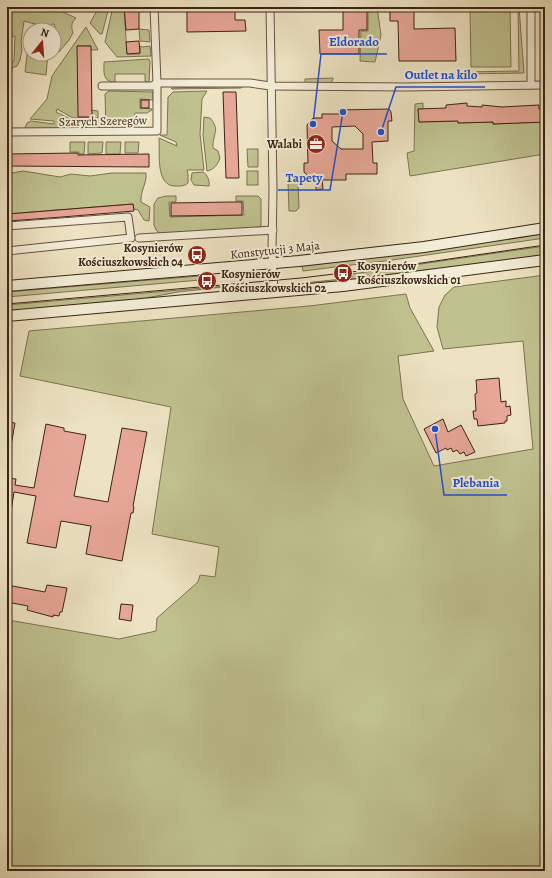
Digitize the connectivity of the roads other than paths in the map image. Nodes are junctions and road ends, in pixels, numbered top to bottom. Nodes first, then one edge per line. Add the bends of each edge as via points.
1 (154, 7) edge
2 (270, 7) edge
3 (531, 8) edge
4 (157, 83) junction
5 (532, 85) junction
6 (545, 85) edge
7 (102, 86) dead end
8 (270, 86) junction
9 (7, 132) edge
10 (7, 226) edge
11 (545, 228) edge
12 (272, 230) junction
13 (139, 238) dead end
14 (7, 251) edge
15 (545, 260) edge
16 (273, 264) junction
17 (7, 286) edge
18 (274, 293) junction
19 (7, 316) edge

1 - 4 street
2 - 8 street
3 - 5 street
4 - 7 street via 152,86
4 - 8 street via 250,83
4 - 9 street, Szarych Szeregów via 157,131
5 - 6 street
5 - 8 street via 405,88
8 - 12 street
10 - 14 street via 128,217 131,238
11 - 16 street, Konstytucji 3 Maja
12 - 13 street
12 - 16 street
15 - 18 street via 374,283
16 - 17 street, Konstytucji 3 Maja
16 - 18 street
18 - 19 street

